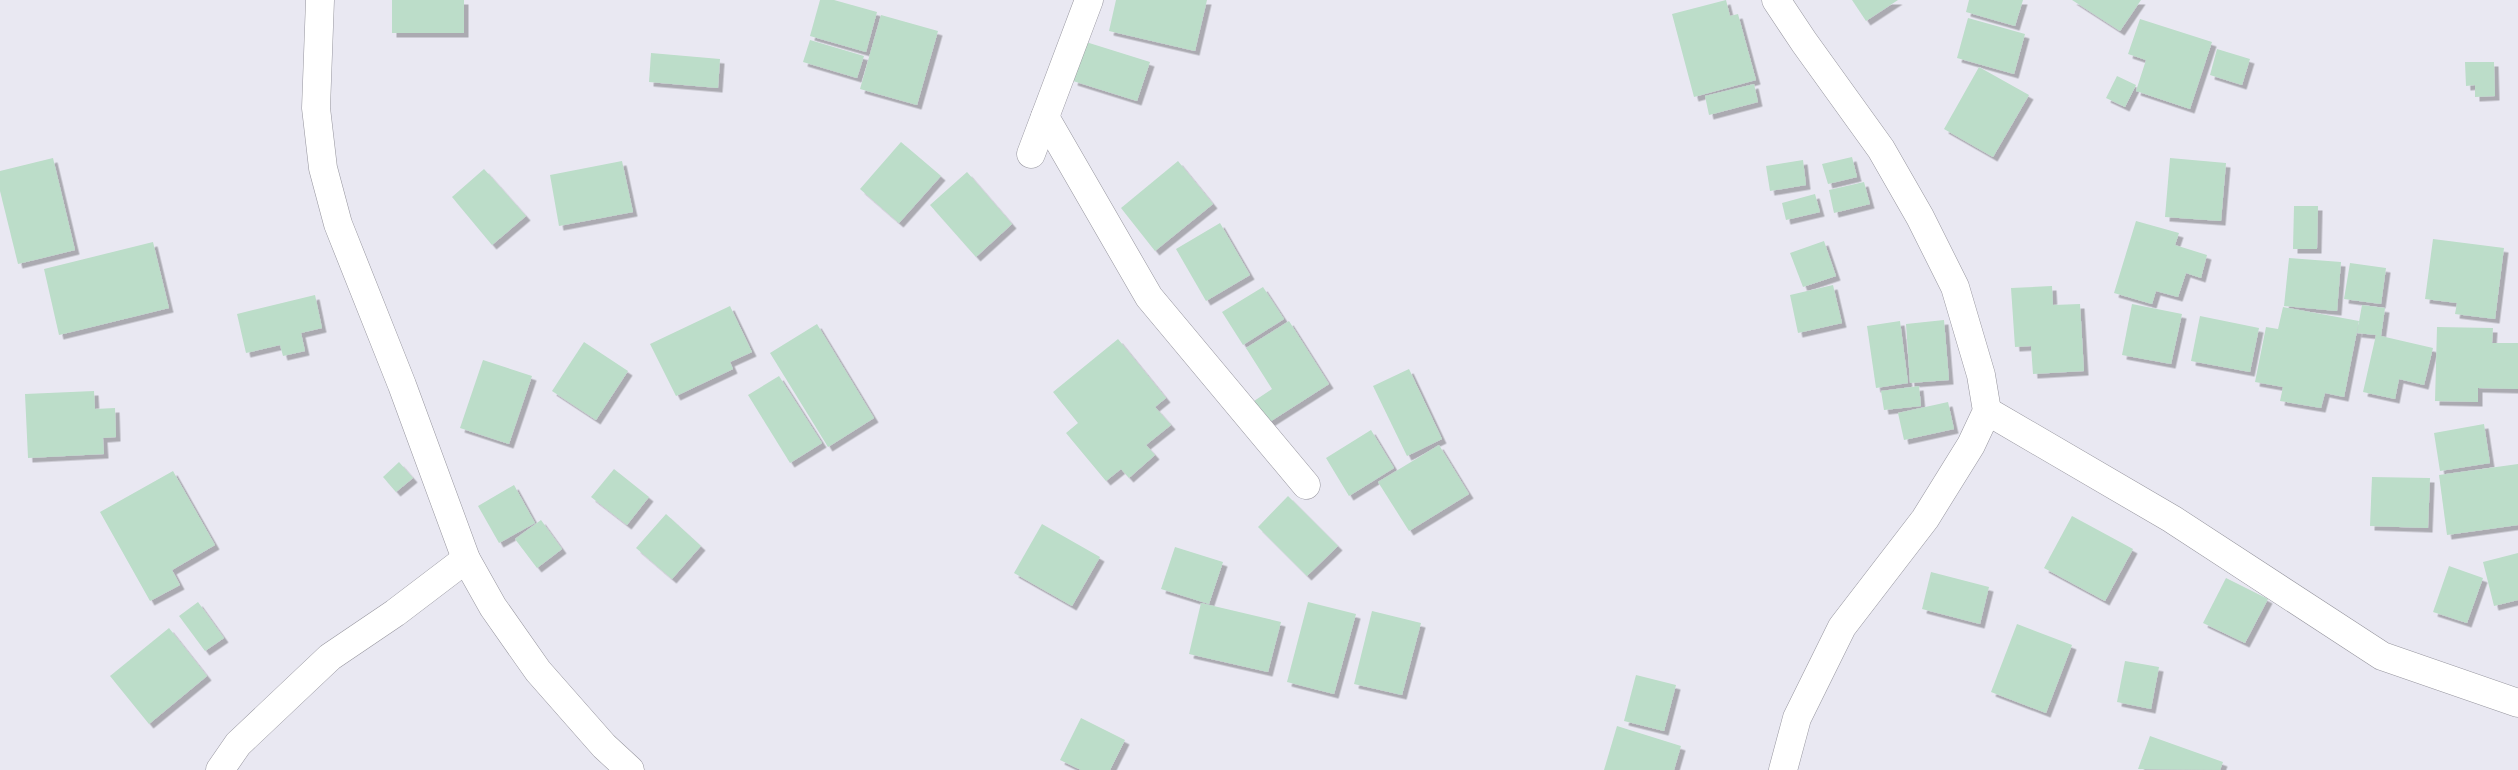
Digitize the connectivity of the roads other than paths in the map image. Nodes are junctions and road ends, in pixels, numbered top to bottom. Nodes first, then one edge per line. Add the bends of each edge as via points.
1 (320, 0) edge
2 (1089, 0) edge
3 (1776, 0) edge
4 (1045, 117) junction
5 (1031, 154) dead end
6 (1987, 411) junction
7 (1306, 485) dead end
8 (466, 559) junction
9 (2518, 703) edge
10 (220, 770) edge
11 (630, 770) edge
12 (1783, 770) edge

1 - 8 street via 316,108 323,168 338,224
2 - 4 street
3 - 6 street via 1881,148 1920,217 1955,287 1981,374
4 - 5 street
4 - 7 street via 1149,297
6 - 9 street via 2172,519 2382,656
6 - 12 street via 1971,445 1925,519 1842,627 1797,718
8 - 10 street via 330,657 238,744
8 - 11 street via 493,607 538,671 604,746

